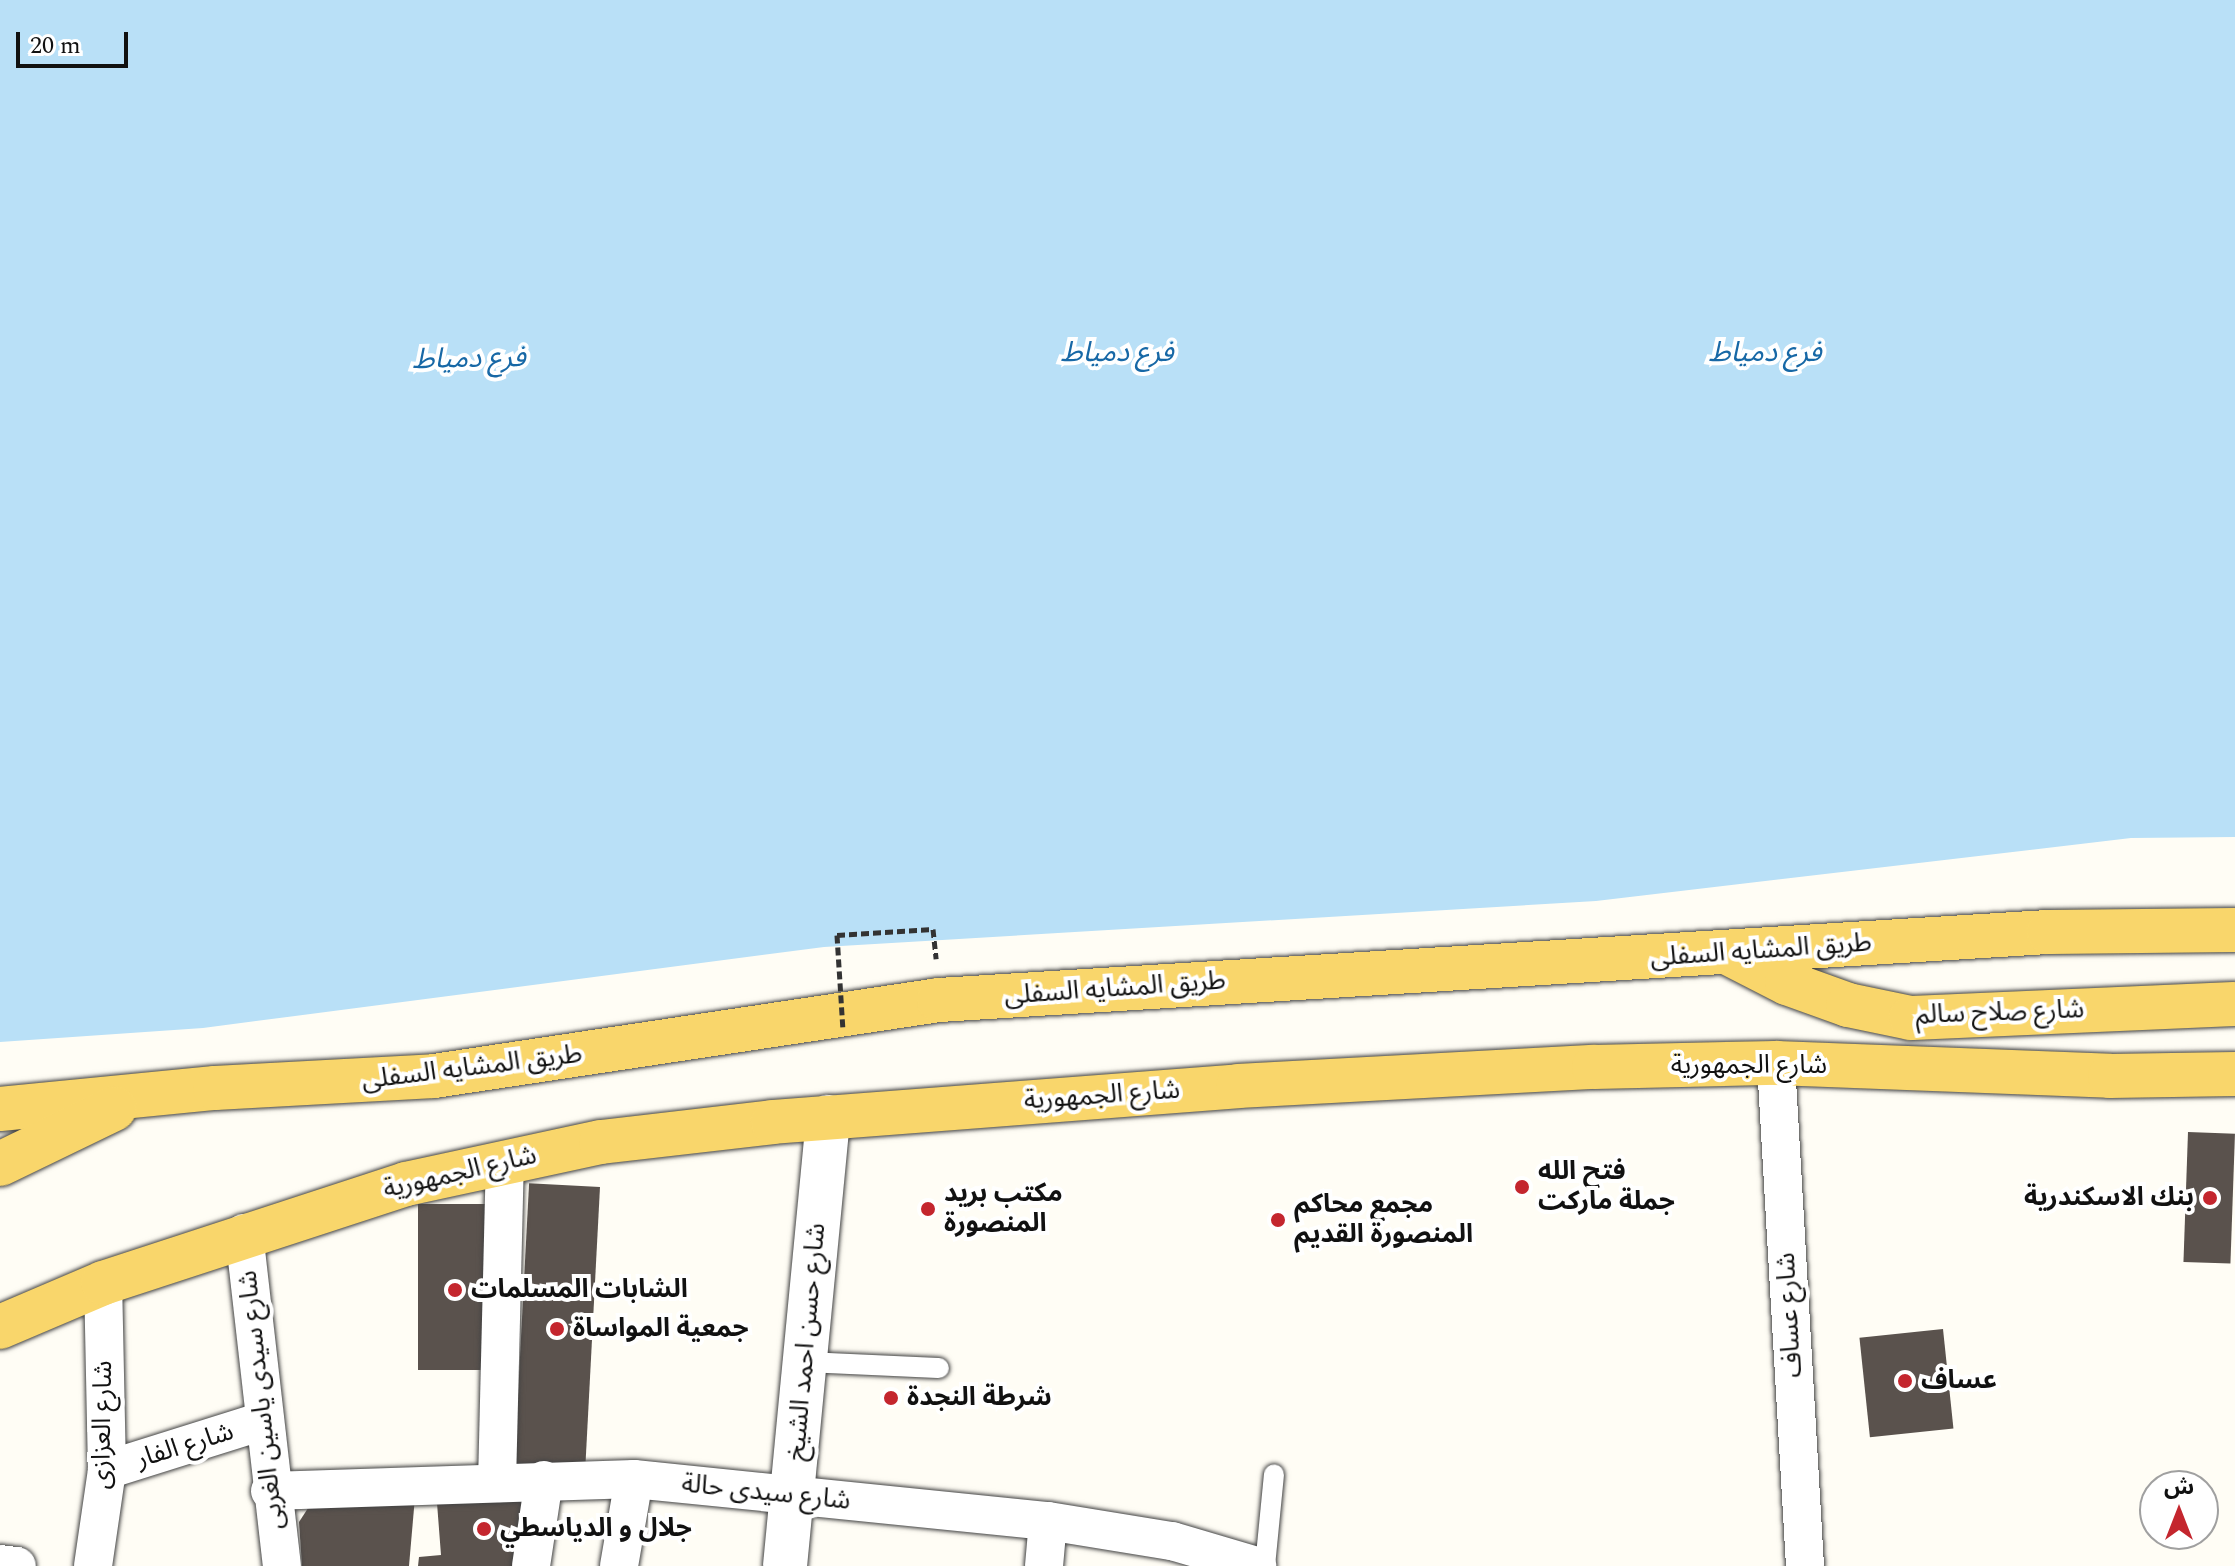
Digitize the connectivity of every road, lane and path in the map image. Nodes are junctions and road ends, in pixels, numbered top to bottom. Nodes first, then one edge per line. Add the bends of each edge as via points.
1 (2235, 930) edge
2 (1729, 953) junction
3 (939, 1000) junction
4 (2235, 1004) edge
5 (843, 1031) dead end
6 (1776, 1063) junction
7 (2235, 1074) edge
8 (215, 1088) junction
9 (0, 1109) edge
10 (828, 1117) junction
11 (505, 1161) junction
12 (0, 1164) edge
13 (244, 1233) junction
14 (103, 1283) junction
15 (0, 1327) edge
16 (805, 1362) junction
17 (939, 1368) dead end
18 (262, 1421) junction
19 (107, 1470) junction
20 (1274, 1474) dead end
21 (634, 1479) junction
22 (544, 1480) junction
23 (497, 1483) junction
24 (270, 1491) junction
25 (792, 1496) junction
26 (1048, 1521) junction
27 (1171, 1554) edge
28 (0, 1564) edge
29 (17, 1566) edge
30 (93, 1566) edge
31 (282, 1566) edge
32 (531, 1566) edge
33 (619, 1566) edge
34 (785, 1566) edge
35 (1044, 1566) edge
36 (1257, 1566) edge
37 (1265, 1566) edge
38 (1805, 1566) edge

1 - 2 main road, طريق المشايه السفلى via 2049,932
2 - 3 main road, طريق المشايه السفلى
2 - 4 main road, شارع صلاح سالم via 1811,992 1911,1018
3 - 5 path, bridge via 933,929 837,935
3 - 8 main road, طريق المشايه السفلى via 434,1076
6 - 7 main road, شارع الجمهورية via 2110,1076
6 - 10 main road, شارع الجمهورية via 1238,1086
6 - 38 street, شارع عساف
8 - 9 main road, طريق المشايه السفلى
8 - 12 main road via 106,1111
10 - 11 main road, شارع الجمهورية via 601,1142
10 - 16 street, شارع حسن احمد الشيخ
11 - 13 main road, شارع الجمهورية via 406,1184
11 - 23 street
13 - 14 main road, شارع الجمهورية
13 - 18 street, شارع سيدى ياسين الغربى
14 - 15 main road, شارع الجمهورية
14 - 19 street, شارع العزازى
16 - 17 lane
16 - 25 street, شارع حسن احمد الشيخ
18 - 19 street, شارع الفار
18 - 24 street, شارع سيدى ياسين الغربى
19 - 30 street, شارع العزازى
20 - 37 lane
21 - 22 street, شارع سيدى حالة
21 - 25 street, شارع سيدى حالة
21 - 33 street
22 - 23 street, شارع سيدى حالة
22 - 32 street
23 - 24 street, شارع سيدى حالة
24 - 31 street, شارع سيدى ياسين الغربى
25 - 26 street, شارع سيدى حالة
25 - 34 street, شارع حسن احمد الشيخ
26 - 27 street, شارع سيدى حالة
26 - 35 street
27 - 36 street, شارع سيدى حالة
28 - 29 street

